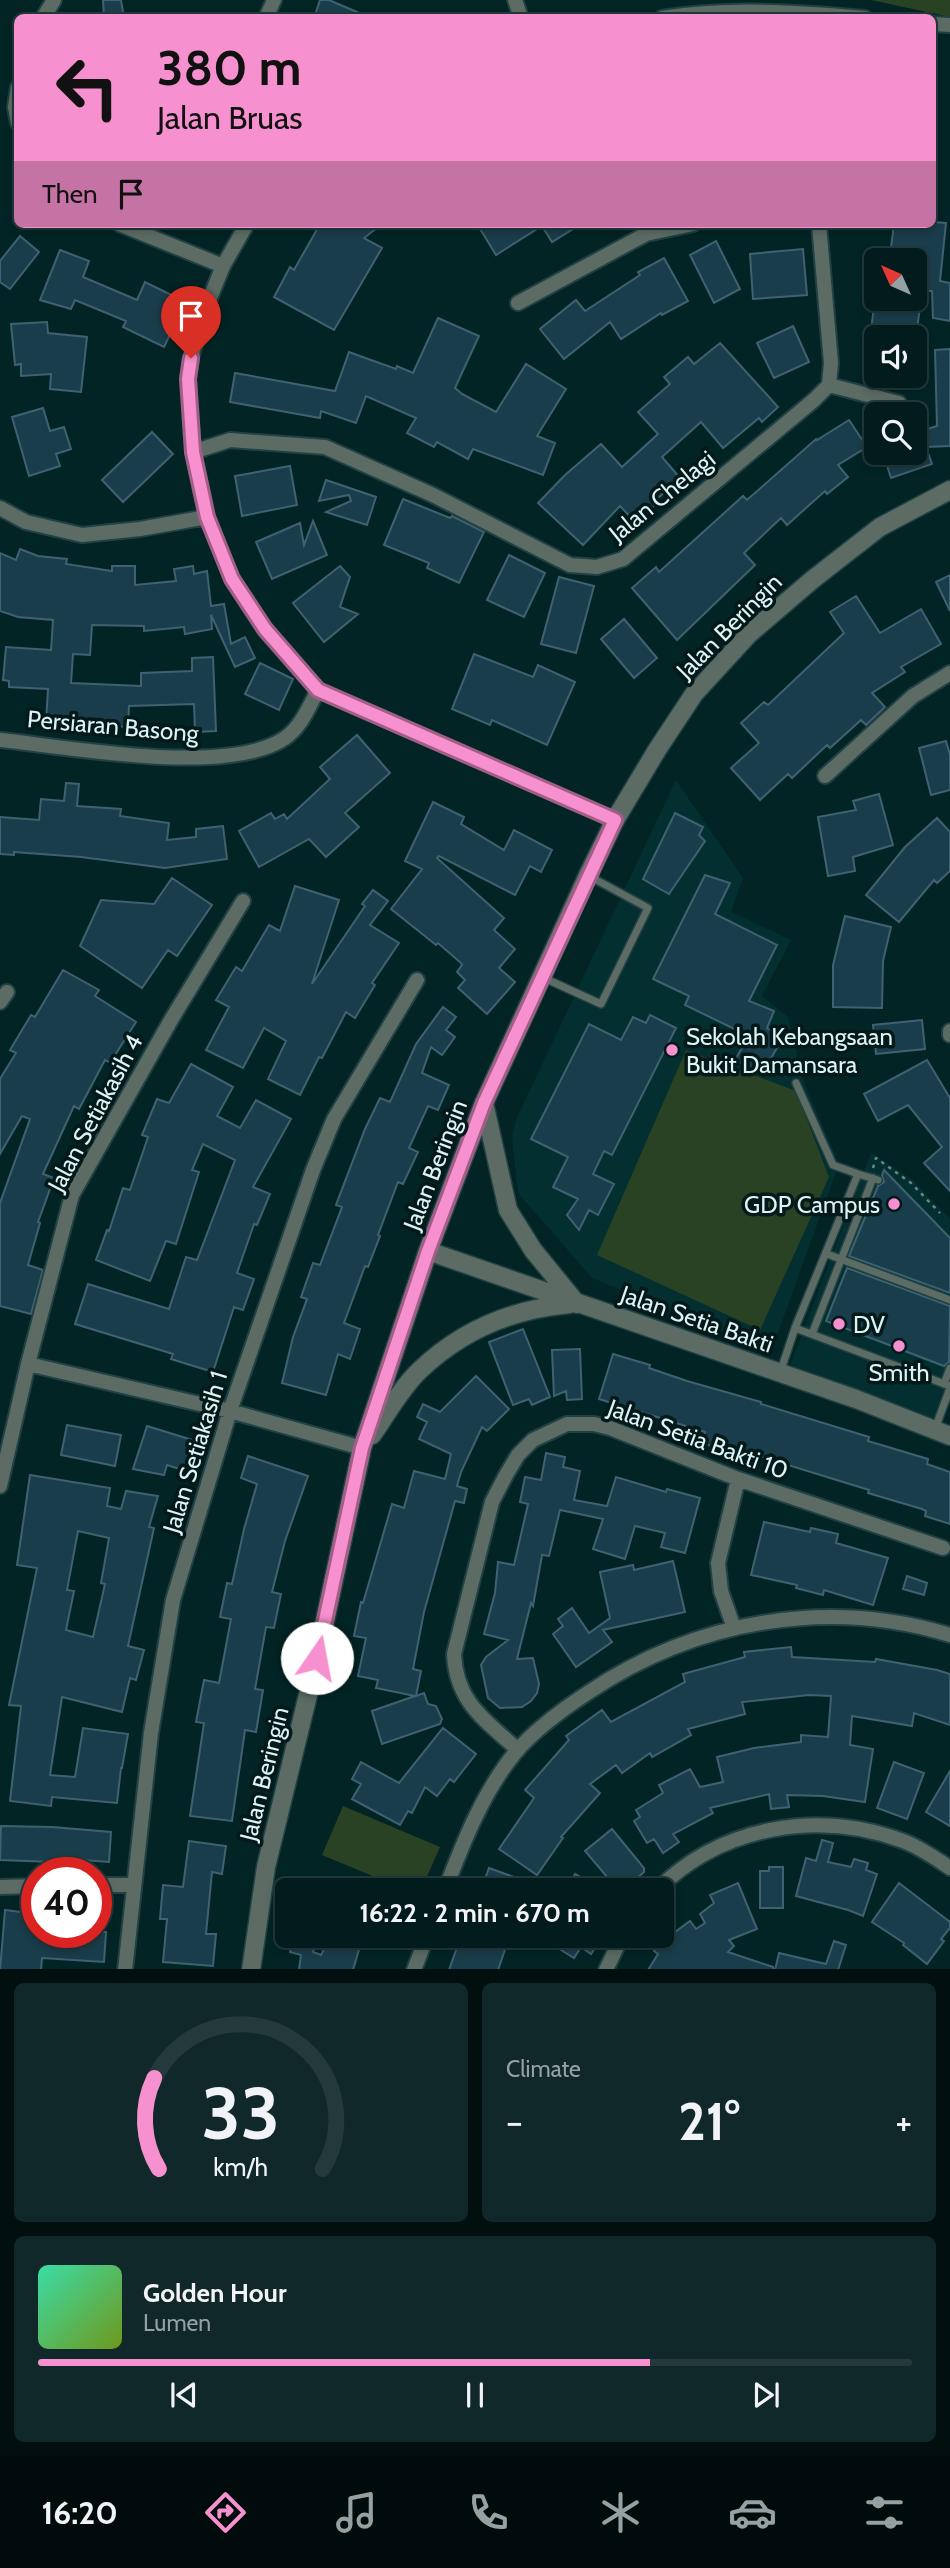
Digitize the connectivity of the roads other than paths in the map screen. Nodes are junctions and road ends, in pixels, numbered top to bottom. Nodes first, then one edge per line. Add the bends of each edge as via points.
1 (685, 14) edge
2 (769, 14) edge
3 (129, 228) edge
4 (245, 228) edge
5 (674, 228) edge
6 (819, 228) edge
7 (223, 266) junction
8 (518, 303) dead end
9 (829, 385) junction
10 (895, 402) edge
11 (193, 452) junction
12 (950, 490) edge
13 (0, 509) edge
14 (207, 517) junction
15 (950, 673) edge
16 (318, 690) junction
17 (0, 740) edge
18 (825, 776) dead end
19 (615, 820) junction
20 (589, 875) junction
21 (243, 901) dead end
22 (542, 977) junction
23 (417, 981) dead end
24 (796, 1083) dead end
25 (484, 1103) junction
26 (858, 1174) junction
27 (428, 1251) junction
28 (827, 1254) junction
29 (841, 1259) junction
30 (950, 1300) edge
31 (577, 1304) junction
32 (795, 1328) junction
33 (812, 1334) junction
34 (28, 1364) junction
35 (950, 1368) edge
36 (779, 1373) junction
37 (948, 1386) edge
38 (230, 1411) junction
39 (943, 1433) edge
40 (362, 1448) junction
41 (738, 1479) junction
42 (0, 1486) edge
43 (943, 1548) dead end
44 (734, 1628) junction
45 (950, 1635) edge
46 (518, 1750) junction
47 (950, 1868) edge
48 (450, 1878) edge
49 (672, 1878) edge
50 (112, 1885) edge
51 (133, 1885) junction
52 (21, 1886) edge
53 (0, 1887) edge
54 (422, 1948) edge
55 (616, 1948) edge
56 (125, 1969) edge
57 (251, 1969) edge
58 (414, 1969) edge
59 (606, 1969) edge

1 - 2 street
3 - 7 street
4 - 7 street
5 - 8 street via 646,234
6 - 9 street
7 - 11 street via 191,358
9 - 10 street
9 - 11 street, Jalan Chelagi via 623,559 597,567 570,565 433,495 325,447 230,440
11 - 14 street
12 - 19 street, Jalan Beringin via 880,527 749,634 694,694
13 - 14 street via 26,522 82,535
14 - 16 street via 232,579 265,629
15 - 18 street via 913,696
16 - 17 street, Persiaran Basong via 287,737 263,750 223,757 165,758
16 - 19 street
19 - 20 street, Jalan Beringin
20 - 22 street, Jalan Beringin
20 - 22 lane via 648,908 601,1004
21 - 34 street, Jalan Setiakasih 4 via 72,1195
22 - 25 street, Jalan Beringin
23 - 38 street, Jalan Setiakasih 1 via 334,1119
24 - 26 lane via 833,1165
25 - 27 street, Jalan Beringin
25 - 31 street via 508,1210 533,1250
26 - 28 lane
26 - 29 lane via 874,1176
27 - 31 street, Jalan Setia Bakti
27 - 40 street, Jalan Beringin
28 - 29 lane
28 - 32 lane
29 - 30 lane
29 - 33 lane
31 - 36 street, Jalan Setia Bakti
31 - 40 street via 540,1307 493,1320 456,1341 418,1371
32 - 33 lane
32 - 36 lane
33 - 37 lane
34 - 38 street
34 - 42 street, Jalan Setiakasih 4
35 - 37 lane
36 - 39 street, Jalan Setia Bakti
37 - 39 lane
38 - 40 street
38 - 51 street, Jalan Setiakasih 1 via 173,1600
40 - 57 street, Jalan Beringin via 266,1867
41 - 43 street, Jalan Setia Bakti 10
41 - 44 street via 718,1563 721,1591
41 - 46 street, Jalan Setia Bakti 10 via 594,1424 566,1424 550,1430 519,1455 492,1502 454,1654 462,1692
44 - 45 street via 835,1616 886,1620
44 - 46 street via 686,1642 608,1679 565,1708
46 - 48 street via 484,1800
47 - 49 street via 906,1842 866,1829 804,1824 736,1839 699,1857
50 - 51 street
51 - 56 street, Jalan Setiakasih 1
52 - 53 street
54 - 58 street
55 - 59 street

